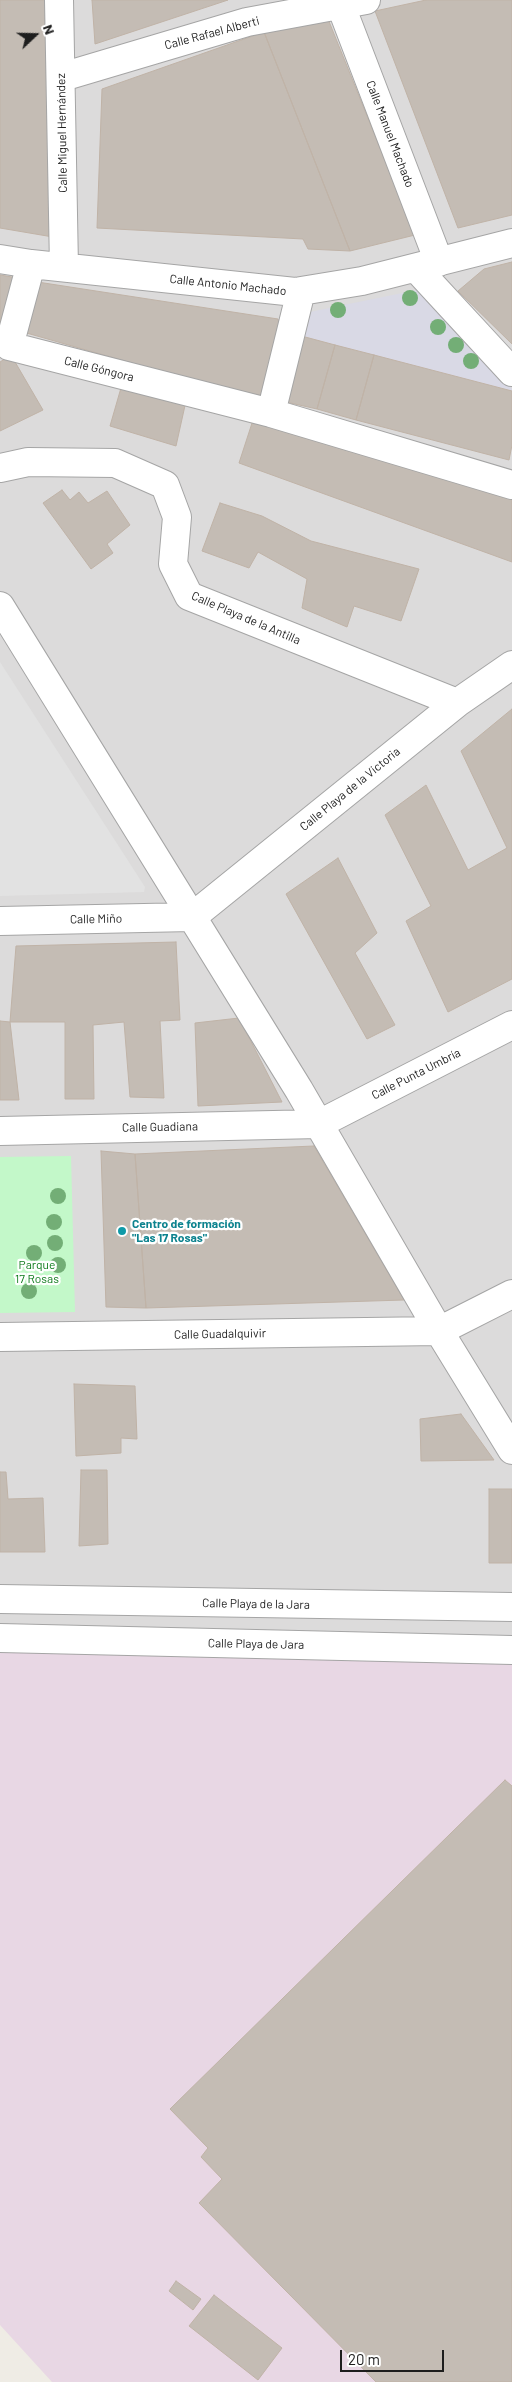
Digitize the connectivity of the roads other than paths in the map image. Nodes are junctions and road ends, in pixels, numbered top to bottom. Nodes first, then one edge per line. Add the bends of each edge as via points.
1 (59, 0) edge
2 (354, 3) edge
3 (62, 77) junction
4 (512, 243) edge
5 (0, 259) edge
6 (31, 264) junction
7 (427, 265) junction
8 (64, 267) junction
9 (301, 291) junction
10 (512, 372) edge
11 (270, 413) junction
12 (0, 468) edge
13 (512, 485) edge
14 (0, 606) edge
15 (512, 665) edge
16 (457, 703) junction
17 (192, 917) junction
18 (0, 921) edge
19 (512, 1025) edge
20 (319, 1124) junction
21 (0, 1131) edge
22 (512, 1294) edge
23 (439, 1331) junction
24 (0, 1338) edge
25 (512, 1450) edge
26 (0, 1599) edge
27 (512, 1607) edge
28 (0, 1638) edge
29 (512, 1650) edge

1 - 3 street, Calle Miguel Hernández
2 - 3 street, Calle Rafael Alberti via 247,22
2 - 7 street, Calle Manuel Machado
3 - 8 street, Calle Miguel Hernández
4 - 7 street, Calle Antonio Machado
5 - 6 street, Calle Antonio Machado
6 - 8 street, Calle Antonio Machado
6 - 11 street, Calle Góngora via 9,346
7 - 9 street, Calle Antonio Machado via 362,281
7 - 10 street
8 - 9 street, Calle Antonio Machado
9 - 11 street
11 - 13 street, Calle Góngora
12 - 16 street, Calle Playa de la Antilla via 28,462 115,463 165,485 178,517 173,564 189,596
14 - 17 street
15 - 16 street, Calle Playa de la Victoria
16 - 17 street, Calle Playa de la Victoria
17 - 18 street, Calle Miño
17 - 20 street
19 - 20 street, Calle Punta Umbría
20 - 21 street, Calle Guadiana
20 - 23 street
22 - 23 street
23 - 24 street, Calle Guadalquivir
23 - 25 street
26 - 27 street, Calle Playa de la Jara
28 - 29 street, Calle Playa de Jara

